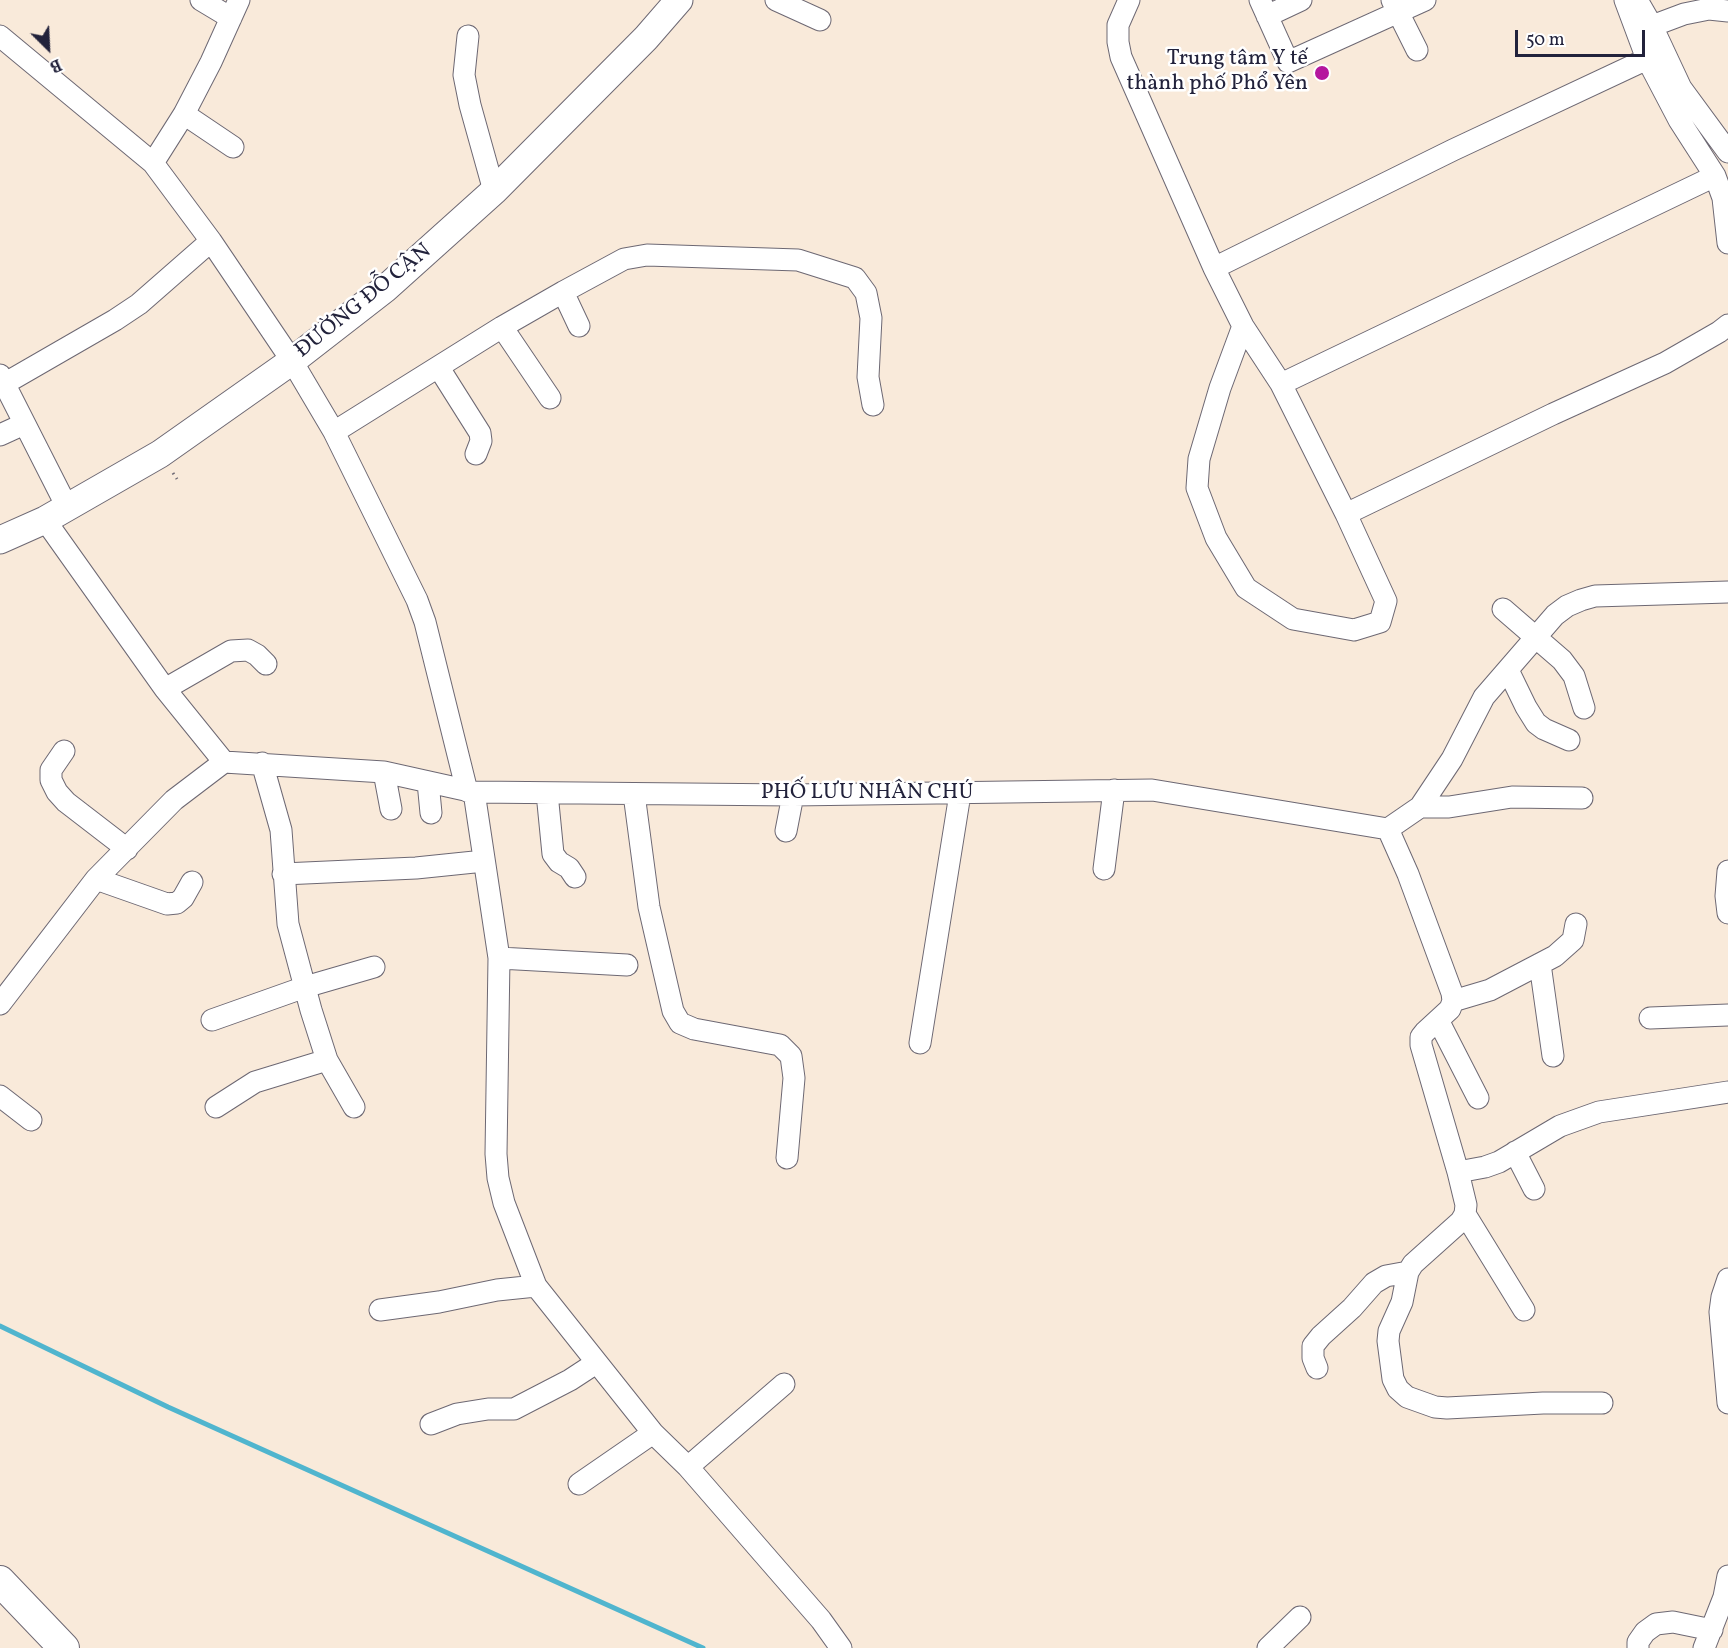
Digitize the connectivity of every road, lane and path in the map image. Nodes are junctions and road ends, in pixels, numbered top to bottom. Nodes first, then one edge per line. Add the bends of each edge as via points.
1 (201, 0) edge
2 (679, 0) edge
3 (776, 0) edge
4 (1129, 0) edge
5 (1301, 0) edge
6 (1425, 0) edge
7 (1625, 0) edge
8 (1637, 0) edge
9 (1395, 6) edge
10 (1264, 8) edge
11 (235, 9) edge
12 (1728, 11) edge
13 (820, 20) dead end
14 (1652, 26) junction
15 (0, 36) edge
16 (468, 36) dead end
17 (1417, 50) dead end
18 (1647, 59) junction
19 (184, 114) junction
20 (233, 147) dead end
21 (1728, 152) edge
22 (153, 163) junction
23 (1715, 176) junction
24 (494, 191) junction
25 (211, 241) junction
26 (1728, 243) edge
27 (1214, 267) junction
28 (563, 292) junction
29 (1728, 325) edge
30 (579, 326) dead end
31 (1243, 326) junction
32 (502, 327) junction
33 (292, 361) junction
34 (439, 368) junction
35 (2, 379) edge
36 (1281, 384) junction
37 (550, 398) dead end
38 (873, 405) dead end
39 (24, 424) junction
40 (334, 432) junction
41 (0, 435) edge
42 (476, 454) dead end
43 (56, 514) junction
44 (1346, 514) junction
45 (0, 540) edge
46 (1728, 592) edge
47 (1503, 609) dead end
48 (1537, 636) junction
49 (266, 664) dead end
50 (1508, 670) junction
51 (165, 689) junction
52 (1584, 708) dead end
53 (1569, 740) dead end
54 (64, 752) dead end
55 (224, 762) junction
56 (262, 763) junction
57 (384, 772) junction
58 (428, 782) junction
59 (1114, 790) junction
60 (470, 791) junction
61 (547, 793) junction
62 (634, 794) junction
63 (960, 794) junction
64 (793, 795) junction
65 (1582, 798) dead end
66 (1420, 807) junction
67 (391, 809) dead end
68 (431, 813) dead end
69 (1388, 829) junction
70 (786, 831) dead end
71 (127, 849) junction
72 (484, 861) junction
73 (1104, 869) dead end
74 (1728, 871) edge
75 (283, 874) junction
76 (574, 877) dead end
77 (96, 879) junction
78 (192, 882) dead end
79 (1728, 914) edge
80 (1576, 924) dead end
81 (499, 958) junction
82 (1540, 964) junction
83 (627, 965) dead end
84 (374, 967) dead end
85 (305, 987) junction
86 (4, 991) edge
87 (1454, 1001) junction
88 (1728, 1015) edge
89 (1650, 1018) dead end
90 (213, 1020) dead end
91 (1438, 1020) junction
92 (920, 1043) dead end
93 (1553, 1056) dead end
94 (327, 1060) junction
95 (1728, 1092) edge
96 (0, 1096) edge
97 (1479, 1098) dead end
98 (216, 1107) dead end
99 (354, 1107) dead end
100 (31, 1120) dead end
101 (1515, 1152) junction
102 (787, 1158) dead end
103 (1458, 1172) junction
104 (1534, 1189) dead end
105 (1466, 1214) junction
106 (1408, 1272) junction
107 (1728, 1279) edge
108 (536, 1286) junction
109 (380, 1310) dead end
110 (1524, 1310) dead end
111 (596, 1363) junction
112 (1317, 1368) dead end
113 (783, 1384) dead end
114 (1602, 1403) dead end
115 (1728, 1403) edge
116 (431, 1424) dead end
117 (653, 1433) junction
118 (688, 1467) junction
119 (579, 1484) dead end
120 (1728, 1576) edge
121 (0, 1581) edge
122 (1300, 1617) dead end
123 (1716, 1630) edge
124 (64, 1648) edge
125 (841, 1648) edge
126 (1268, 1648) edge
127 (1638, 1648) edge

1 - 11 street
2 - 24 main road, ĐƯỜNG ĐỖ CẬN
3 - 13 street
4 - 27 street via 1118,25 1121,57
5 - 10 street
6 - 9 street
7 - 18 street
8 - 14 street
9 - 10 street via 1288,62
9 - 17 street
11 - 19 street
12 - 14 street via 1709,9
14 - 21 street via 1681,88
15 - 22 street
16 - 24 street via 464,75
18 - 23 street
18 - 27 street
19 - 20 street
19 - 22 street
22 - 25 street
23 - 26 street via 1723,198
23 - 36 street
24 - 33 main road, ĐƯỜNG ĐỖ CẬN via 386,288
25 - 33 street
25 - 35 street via 115,320
27 - 31 street
28 - 30 street
28 - 32 street
28 - 38 street via 624,260 647,255 798,260 855,278 866,293 871,318 868,377
29 - 44 street via 1665,363
31 - 36 street
31 - 44 street via 1199,459 1197,488 1216,538 1246,588 1283,613 1293,619 1354,630 1380,622 1386,601
32 - 34 street
32 - 37 street
33 - 40 street
33 - 43 main road, ĐƯỜNG ĐỖ CẬN via 160,454
34 - 40 street
34 - 42 street via 480,433
35 - 39 street
36 - 44 street
39 - 41 street
39 - 43 street
40 - 60 street via 417,600
43 - 45 main road, ĐƯỜNG ĐỖ CẬN
43 - 51 street
46 - 48 street via 1595,596 1555,615
47 - 48 street
48 - 50 street
48 - 52 street via 1574,676
49 - 51 street via 248,650 231,651
50 - 53 street via 1536,723
50 - 66 street via 1478,706 1452,759
51 - 55 street
54 - 71 street via 51,770 57,792
55 - 56 street, PHỐ LƯU NHÂN CHÚ
55 - 71 street via 174,800
56 - 57 street, PHỐ LƯU NHÂN CHÚ
56 - 75 street via 281,830
57 - 58 street, PHỐ LƯU NHÂN CHÚ
57 - 67 street
58 - 60 street, PHỐ LƯU NHÂN CHÚ
58 - 68 street
59 - 63 street, PHỐ LƯU NHÂN CHÚ
59 - 69 street, PHỐ LƯU NHÂN CHÚ via 1152,790
59 - 73 street
60 - 61 street, PHỐ LƯU NHÂN CHÚ
60 - 72 street
61 - 62 street, PHỐ LƯU NHÂN CHÚ
61 - 76 street via 553,854 569,867
62 - 64 street, PHỐ LƯU NHÂN CHÚ
62 - 102 street via 648,898 673,1011 680,1023 694,1029 780,1045 791,1056 794,1078
63 - 64 street, PHỐ LƯU NHÂN CHÚ
63 - 92 street
64 - 70 street
65 - 66 street via 1512,797 1449,807
66 - 69 street
69 - 87 street
71 - 77 street
72 - 75 street
72 - 81 street
74 - 79 street
75 - 85 street via 288,924
77 - 78 street via 167,904 183,898
77 - 86 street
80 - 82 street via 1572,940
81 - 83 street
81 - 108 street via 498,1178
82 - 87 street via 1483,993
82 - 93 street
84 - 85 street
85 - 90 street
85 - 94 street
87 - 91 street
88 - 89 street
91 - 97 street
91 - 103 street via 1421,1037 1421,1045
94 - 98 street via 255,1082
94 - 99 street
95 - 101 street via 1599,1112 1560,1126
96 - 100 street
101 - 103 street via 1485,1167
101 - 104 street
103 - 105 street
105 - 106 street
105 - 110 street
106 - 112 street via 1374,1283 1321,1336 1313,1346
106 - 114 street via 1388,1341 1393,1379 1407,1397 1447,1408
107 - 115 street via 1720,1312
108 - 109 street
108 - 111 street
111 - 116 street via 514,1409 457,1414
111 - 117 street
113 - 118 street
117 - 118 street
117 - 119 street
118 - 125 street
120 - 123 street
121 - 124 highway
122 - 126 street
123 - 127 street via 1673,1622 1656,1624 1645,1632

